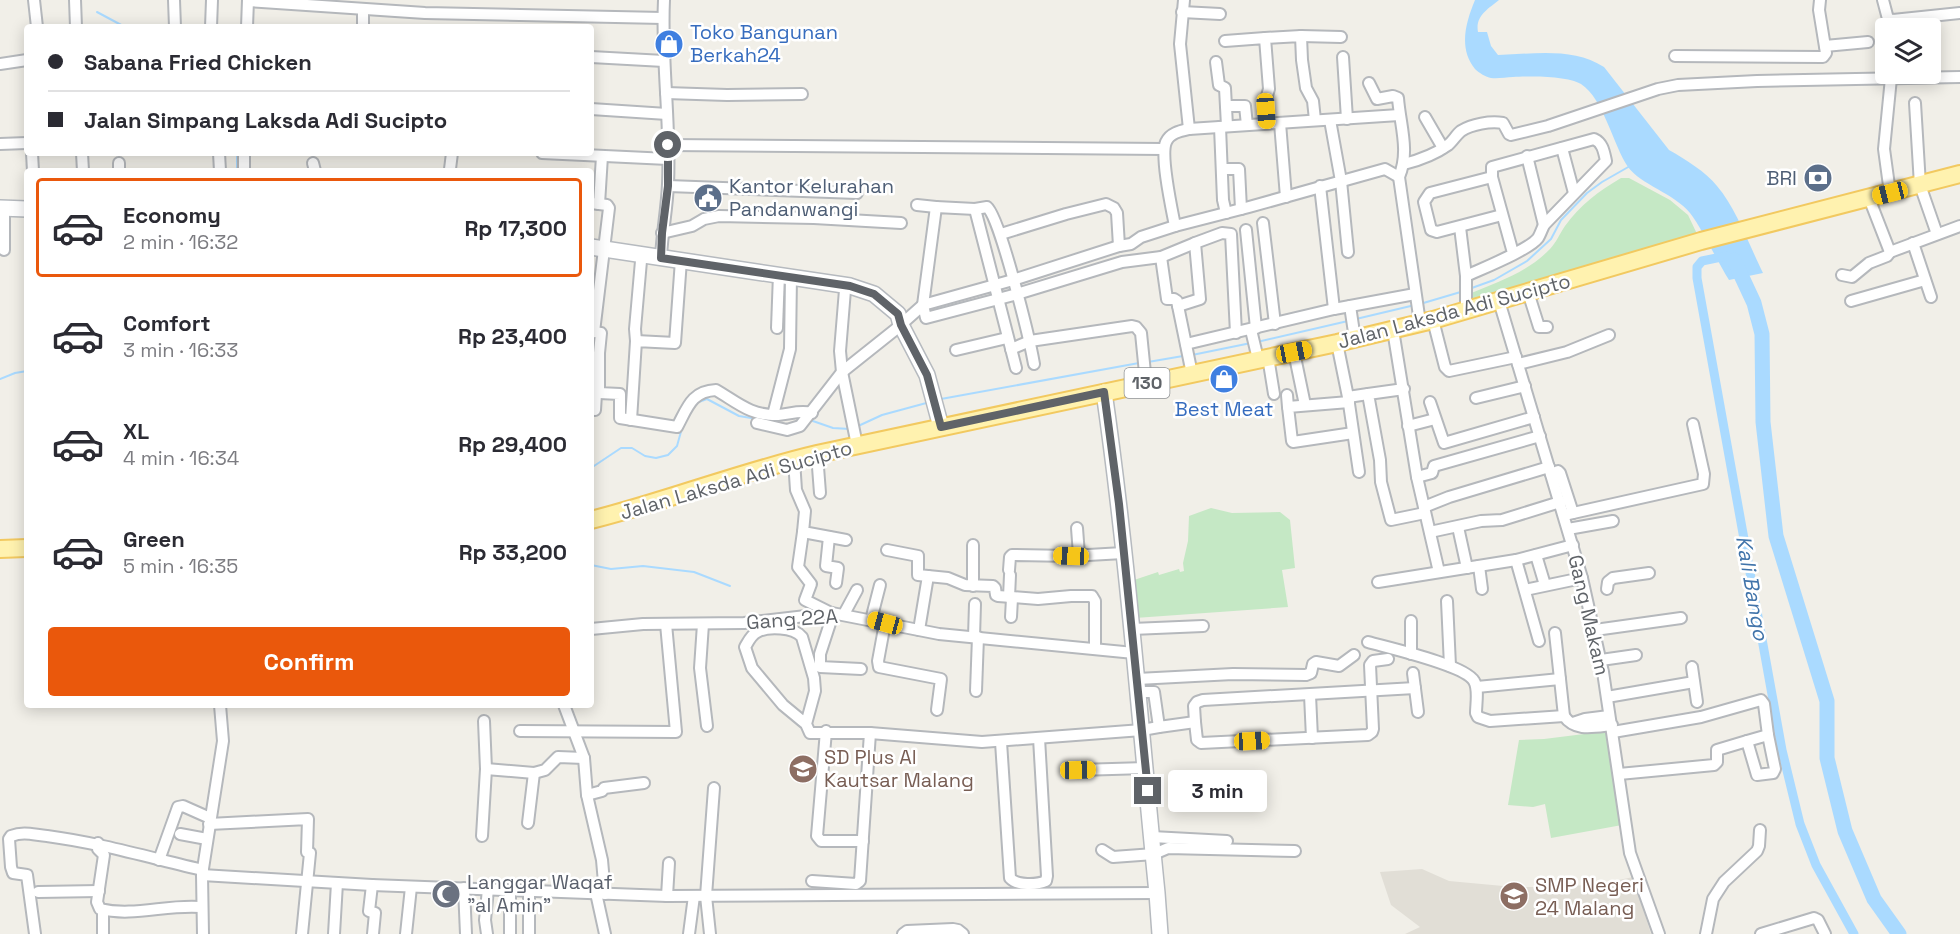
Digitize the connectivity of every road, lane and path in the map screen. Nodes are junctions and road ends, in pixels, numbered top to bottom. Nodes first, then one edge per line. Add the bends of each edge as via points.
1 (34, 0) edge
2 (75, 0) edge
3 (174, 0) edge
4 (212, 0) edge
5 (664, 0) edge
6 (1184, 0) edge
7 (1820, 0) edge
8 (1883, 0) edge
9 (248, 1) edge
10 (363, 10) junction
11 (1182, 12) junction
12 (1960, 13) edge
13 (1220, 14) dead end
14 (663, 18) junction
15 (37, 24) edge
16 (76, 24) edge
17 (175, 24) edge
18 (211, 24) edge
19 (247, 24) edge
20 (363, 24) edge
21 (1301, 36) junction
22 (1341, 37) dead end
23 (1265, 38) junction
24 (1225, 41) dead end
25 (1868, 42) dead end
26 (1825, 46) junction
27 (1675, 56) dead end
28 (594, 57) edge
29 (1342, 57) dead end
30 (24, 60) edge
31 (664, 61) junction
32 (1216, 62) dead end
33 (0, 64) edge
34 (1875, 78) edge
35 (1941, 78) edge
36 (1960, 78) edge
37 (1369, 83) dead end
38 (1890, 84) edge
39 (666, 93) junction
40 (802, 94) dead end
41 (1915, 103) dead end
42 (1226, 106) junction
43 (594, 108) edge
44 (666, 114) junction
45 (1399, 115) junction
46 (1425, 117) dead end
47 (1347, 119) junction
48 (1315, 120) junction
49 (1330, 120) junction
50 (1267, 123) junction
51 (1280, 123) junction
52 (1247, 124) junction
53 (1223, 126) junction
54 (1189, 129) junction
55 (24, 143) edge
56 (0, 144) edge
57 (668, 145) junction
58 (1443, 148) junction
59 (1562, 148) junction
60 (1164, 149) junction
61 (594, 156) edge
62 (602, 156) junction
63 (1527, 156) junction
64 (668, 159) junction
65 (1404, 164) junction
66 (1223, 169) junction
67 (1960, 174) edge
68 (1399, 177) junction
69 (1492, 177) junction
70 (1341, 181) junction
71 (1920, 185) junction
72 (668, 186) junction
73 (1320, 186) junction
74 (857, 193) dead end
75 (1574, 193) junction
76 (1890, 193) junction
77 (1286, 197) junction
78 (1869, 198) junction
79 (595, 203) edge
80 (917, 205) dead end
81 (936, 207) junction
82 (2, 208) edge
83 (24, 209) edge
84 (975, 209) junction
85 (1241, 209) junction
86 (1226, 213) junction
87 (1503, 215) junction
88 (901, 223) dead end
89 (1263, 223) dead end
90 (1544, 225) junction
91 (1175, 226) junction
92 (1960, 226) edge
93 (1460, 227) junction
94 (1246, 230) dead end
95 (662, 233) junction
96 (1001, 234) junction
97 (1937, 234) junction
98 (1196, 243) junction
99 (1913, 243) junction
100 (1131, 244) junction
101 (1119, 246) junction
102 (598, 248) edge
103 (4, 250) dead end
104 (1348, 252) dead end
105 (1890, 252) junction
106 (1513, 253) junction
107 (1161, 257) junction
108 (661, 258) junction
109 (1136, 259) junction
110 (681, 260) junction
111 (640, 261) dead end
112 (785, 275) junction
113 (1842, 275) dead end
114 (1013, 280) junction
115 (1925, 280) junction
116 (995, 285) junction
117 (845, 290) dead end
118 (1528, 292) junction
119 (1017, 294) junction
120 (1463, 295) junction
121 (1931, 297) dead end
122 (999, 299) junction
123 (1499, 301) junction
124 (1851, 301) dead end
125 (922, 305) junction
126 (1178, 306) junction
127 (1334, 309) junction
128 (1420, 310) junction
129 (1352, 322) junction
130 (1275, 324) junction
131 (901, 325) junction
132 (1547, 327) dead end
133 (777, 328) dead end
134 (1393, 330) junction
135 (1253, 331) junction
136 (1236, 333) junction
137 (1609, 335) dead end
138 (1007, 338) junction
139 (636, 341) junction
140 (1030, 341) junction
141 (1336, 343) junction
142 (1011, 349) junction
143 (956, 350) dead end
144 (1294, 352) junction
145 (1260, 355) junction
146 (1189, 356) junction
147 (1517, 360) junction
148 (1034, 364) dead end
149 (1016, 368) dead end
150 (842, 372) junction
151 (595, 373) edge
152 (1145, 376) junction
153 (1525, 386) junction
154 (1404, 389) junction
155 (1104, 392) junction
156 (600, 393) junction
157 (1274, 394) dead end
158 (1368, 394) junction
159 (1287, 395) dead end
160 (1476, 398) dead end
161 (1348, 399) junction
162 (1430, 402) dead end
163 (1305, 405) junction
164 (1288, 407) junction
165 (595, 410) dead end
166 (773, 415) junction
167 (809, 416) junction
168 (1534, 417) junction
169 (1436, 419) junction
170 (631, 420) junction
171 (757, 423) dead end
172 (1693, 423) dead end
173 (1408, 426) junction
174 (941, 427) junction
175 (1353, 433) junction
176 (854, 434) junction
177 (1540, 436) junction
178 (817, 454) junction
179 (794, 460) junction
180 (1550, 470) junction
181 (1359, 472) dead end
182 (1417, 477) junction
183 (820, 493) dead end
184 (1560, 502) junction
185 (1425, 510) junction
186 (1569, 514) junction
187 (594, 519) edge
188 (1613, 521) dead end
189 (1458, 527) junction
190 (1077, 528) dead end
191 (1568, 529) junction
192 (802, 532) junction
193 (1430, 532) junction
194 (829, 537) junction
195 (846, 540) dead end
196 (973, 545) dead end
197 (1573, 545) junction
198 (24, 548) edge
199 (0, 549) edge
200 (887, 550) dead end
201 (1123, 553) junction
202 (1079, 555) junction
203 (1536, 555) junction
204 (1516, 560) junction
205 (1479, 566) junction
206 (1467, 568) junction
207 (1439, 572) junction
208 (1649, 573) dead end
209 (928, 576) junction
210 (1582, 578) junction
211 (1378, 582) dead end
212 (836, 583) dead end
213 (880, 585) dead end
214 (1545, 585) junction
215 (974, 586) junction
216 (1482, 589) dead end
217 (858, 590) dead end
218 (1525, 590) junction
219 (1586, 592) junction
220 (1010, 598) junction
221 (1447, 602) dead end
222 (975, 604) dead end
223 (836, 614) junction
224 (1011, 617) dead end
225 (1680, 618) dead end
226 (871, 620) junction
227 (1411, 621) dead end
228 (885, 623) junction
229 (666, 624) junction
230 (703, 624) junction
231 (1203, 626) dead end
232 (594, 628) edge
233 (1132, 629) junction
234 (919, 630) junction
235 (1595, 630) junction
236 (1555, 633) dead end
237 (976, 637) junction
238 (1539, 641) dead end
239 (1368, 642) dead end
240 (1095, 648) junction
241 (1134, 653) junction
242 (1411, 654) junction
243 (1636, 655) dead end
244 (1354, 656) dead end
245 (1388, 659) dead end
246 (1601, 660) junction
247 (1450, 666) junction
248 (1692, 667) dead end
249 (861, 669) dead end
250 (1413, 673) dead end
251 (1560, 679) junction
252 (1694, 682) junction
253 (1137, 685) junction
254 (1477, 687) junction
255 (1415, 688) junction
256 (1371, 690) junction
257 (976, 691) dead end
258 (1310, 695) junction
259 (1607, 697) junction
260 (1697, 702) dead end
261 (220, 708) edge
262 (565, 708) edge
263 (937, 710) dead end
264 (1418, 712) dead end
265 (1569, 719) junction
266 (484, 721) dead end
267 (1195, 722) junction
268 (806, 724) junction
269 (1611, 724) junction
270 (707, 726) dead end
271 (1159, 727) junction
272 (1142, 730) junction
273 (520, 731) dead end
274 (826, 731) junction
275 (575, 733) junction
276 (870, 733) junction
277 (1768, 735) junction
278 (1040, 738) junction
279 (1312, 738) junction
280 (1747, 741) junction
281 (1001, 742) junction
282 (584, 758) junction
283 (1146, 768) junction
284 (486, 769) junction
285 (1078, 770) dead end
286 (534, 773) junction
287 (1619, 774) junction
288 (644, 783) dead end
289 (714, 788) dead end
290 (587, 795) junction
291 (209, 821) junction
292 (528, 824) dead end
293 (1760, 830) dead end
294 (180, 834) dead end
295 (482, 836) dead end
296 (1152, 837) junction
297 (207, 839) junction
298 (863, 841) junction
299 (1227, 841) dead end
300 (98, 843) junction
301 (1102, 850) dead end
302 (1295, 851) dead end
303 (1154, 854) junction
304 (159, 860) junction
305 (669, 863) dead end
306 (202, 872) junction
307 (308, 881) junction
308 (812, 881) dead end
309 (337, 883) junction
310 (372, 885) junction
311 (411, 887) junction
312 (464, 888) junction
313 (488, 889) junction
314 (510, 890) junction
315 (99, 891) junction
316 (529, 891) junction
317 (38, 892) dead end
318 (1157, 893) junction
319 (600, 894) junction
320 (667, 896) junction
321 (694, 896) junction
322 (706, 896) junction
323 (201, 908) junction
324 (103, 910) junction
325 (1778, 932) edge
326 (36, 934) edge
327 (103, 934) edge
328 (203, 934) edge
329 (302, 934) edge
330 (334, 934) edge
331 (374, 934) edge
332 (406, 934) edge
333 (466, 934) edge
334 (487, 934) edge
335 (510, 934) edge
336 (529, 934) edge
337 (605, 934) edge
338 (689, 934) edge
339 (710, 934) edge
340 (903, 934) edge
341 (963, 934) edge
342 (1160, 934) edge
343 (1659, 934) edge
344 (1706, 934) edge
345 (1761, 934) edge
346 (1825, 934) edge

1 - 15 street
2 - 16 street
3 - 17 street
4 - 18 street
5 - 14 street
6 - 11 street
7 - 26 street
8 - 12 street via 1886,16 1893,20
9 - 10 street
9 - 19 street
10 - 14 street
10 - 20 street
11 - 13 street
11 - 54 street via 1180,44
14 - 31 street
21 - 22 street
21 - 23 street
21 - 48 street via 1306,88 1313,101
23 - 24 street
23 - 50 street
25 - 26 street
26 - 27 street via 1822,57
28 - 31 street
29 - 47 street
30 - 33 street
31 - 39 street
32 - 42 street via 1219,85 1225,88
34 - 58 street via 1695,82 1658,89 1512,135 1503,123 1473,126
35 - 36 street
37 - 45 street via 1377,99 1398,98
38 - 76 street via 1884,149
39 - 40 street
39 - 44 street
41 - 71 street
42 - 52 street via 1245,106
42 - 53 street
43 - 44 street
44 - 57 street
45 - 47 street
45 - 65 street
46 - 58 street
47 - 49 street
48 - 49 street
48 - 51 street
49 - 70 street
50 - 51 street
50 - 52 street
51 - 77 street
52 - 53 street
53 - 54 street
53 - 66 street
54 - 60 street via 1174,133
55 - 56 street
57 - 60 street
57 - 64 street
58 - 65 street via 1423,160
59 - 63 street
59 - 75 street
59 - 75 street via 1594,139 1601,143 1605,157 1604,165
60 - 91 street
61 - 62 street
62 - 64 street
62 - 79 street
63 - 69 street via 1496,165 1491,170
63 - 90 street
64 - 72 street
65 - 68 street
66 - 85 street via 1239,169
66 - 86 street
67 - 71 main road, Jalan Laksda Adi Sucipto
68 - 70 street via 1384,169
68 - 128 street
69 - 87 street
69 - 93 street via 1426,197 1434,233
70 - 73 street
70 - 104 street
71 - 76 main road, Jalan Laksda Adi Sucipto
71 - 97 street
72 - 74 street
72 - 95 street
73 - 77 street
73 - 127 street
75 - 90 street
76 - 78 main road, Jalan Laksda Adi Sucipto
77 - 85 street
78 - 105 street
78 - 118 main road, Jalan Laksda Adi Sucipto / 130 via 1701,241
79 - 102 street via 609,208
80 - 81 street
81 - 84 street
81 - 125 street
82 - 83 street
82 - 103 street
84 - 96 street via 992,210
84 - 116 street
85 - 86 street
86 - 91 street
87 - 93 street
87 - 106 street
88 - 95 street via 719,216
89 - 130 street
90 - 106 street via 1538,238
91 - 100 street
92 - 97 street
93 - 120 street
94 - 135 street
95 - 108 street
96 - 101 street via 1106,204 1117,213
96 - 114 street
97 - 99 street
98 - 107 street
98 - 126 street via 1200,299
98 - 136 street via 1222,233 1231,234
99 - 105 street
99 - 115 street
100 - 101 street
100 - 109 street
101 - 114 street
102 - 108 street
102 - 151 street via 594,332 601,333
105 - 113 street via 1869,262 1852,277
106 - 120 street
107 - 109 street
107 - 126 street via 1167,299 1176,300
108 - 110 street
109 - 119 street
110 - 112 street
110 - 139 street via 680,344
111 - 139 street
112 - 131 street via 874,294 898,314
112 - 133 street
112 - 166 street via 790,349
114 - 116 street
114 - 119 street
115 - 121 street
115 - 124 street
116 - 122 street
116 - 125 street
117 - 150 street via 840,340
118 - 123 main road, Jalan Laksda Adi Sucipto / 130
118 - 132 street via 1539,327
119 - 122 street
119 - 140 street
120 - 123 main road, Jalan Laksda Adi Sucipto / 130
120 - 128 main road, Jalan Laksda Adi Sucipto / 130
122 - 125 street via 929,318 924,316
122 - 138 street
123 - 147 street, Gang Makam
125 - 131 street
126 - 146 street
127 - 129 street
127 - 130 street
128 - 129 street
128 - 134 main road, Jalan Laksda Adi Sucipto / 130
128 - 147 street via 1445,367 1451,372
129 - 134 main road, Jalan Laksda Adi Sucipto / 130
129 - 141 main road, Jalan Laksda Adi Sucipto / 130
130 - 135 street
131 - 150 street
131 - 174 street via 920,360
134 - 154 street
135 - 136 street
135 - 145 street
136 - 146 street
137 - 147 street via 1567,352
138 - 142 street
138 - 143 street
139 - 170 street
140 - 142 street
140 - 148 street
140 - 152 street via 1136,327 1141,333
141 - 144 main road, Jalan Laksda Adi Sucipto / 130
141 - 161 street
142 - 149 street
144 - 145 main road, Jalan Laksda Adi Sucipto / 130
144 - 163 street
145 - 146 main road, Jalan Laksda Adi Sucipto / 130
145 - 157 street
146 - 152 main road, Jalan Laksda Adi Sucipto / 130
147 - 153 street, Gang Makam
150 - 167 street
150 - 176 street
151 - 156 street
152 - 155 main road, Jalan Laksda Adi Sucipto / 130
153 - 160 street
153 - 168 street, Gang Makam
154 - 158 street
154 - 173 street
155 - 174 main road, Jalan Laksda Adi Sucipto / 130
155 - 201 street
156 - 165 street via 596,394
156 - 170 street via 620,394 620,418
158 - 161 street
158 - 185 street via 1389,518 1394,520
159 - 164 street
161 - 163 street
161 - 175 street
162 - 169 street
163 - 164 street
164 - 175 street via 1292,441
166 - 167 street via 795,411
166 - 170 street via 744,408 712,390 686,406 677,427
167 - 171 street via 794,430
168 - 169 street via 1444,443
168 - 177 street, Gang Makam
169 - 173 street
172 - 186 street via 1704,474 1702,484
173 - 182 street
174 - 176 main road, Jalan Laksda Adi Sucipto / 130
175 - 181 street
176 - 178 main road, Jalan Laksda Adi Sucipto / 130
177 - 180 street, Gang Makam
177 - 182 street via 1433,467 1432,473
178 - 179 main road, Jalan Laksda Adi Sucipto / 130
178 - 183 street
179 - 187 main road, Jalan Laksda Adi Sucipto / 130
179 - 192 street via 796,490 805,511
180 - 184 street, Gang Makam
180 - 185 street via 1445,498
180 - 186 street via 1560,473
182 - 185 street
184 - 186 street, Gang Makam
184 - 189 street via 1502,520
185 - 193 street
186 - 191 street, Gang Makam
188 - 191 street
189 - 193 street
189 - 206 street
190 - 202 street
191 - 197 street, Gang Makam
192 - 194 street
192 - 223 street via 798,567 811,584 805,600
193 - 207 street
194 - 195 street
194 - 212 street via 826,566 838,568
196 - 215 street
197 - 203 street
197 - 210 street, Gang Makam
198 - 199 main road
200 - 209 street via 918,556 918,575
201 - 202 street
201 - 233 street
202 - 220 street via 1012,555
203 - 204 street
203 - 214 street
204 - 205 street
204 - 218 street
205 - 206 street
205 - 216 street
206 - 207 street
207 - 211 street
208 - 219 street via 1613,578 1608,582 1610,589
209 - 215 street
209 - 234 street
210 - 214 street
210 - 219 street, Gang Makam
213 - 226 street
214 - 218 street
215 - 220 street via 993,586 996,596
217 - 223 street
218 - 238 street
219 - 235 street, Gang Makam
220 - 224 street
220 - 240 street via 1094,597
221 - 247 street
222 - 237 street
223 - 226 street, Gang 22A
223 - 230 street, Gang 22A
223 - 249 street via 820,654 820,667
225 - 235 street
226 - 228 street, Gang 22A
227 - 242 street
228 - 234 street, Gang 22A
228 - 263 street via 879,667 941,680
229 - 230 street, Gang 22A
229 - 232 street, Gang 22A
229 - 275 street via 676,732
230 - 270 street via 700,668
231 - 233 street
233 - 241 street
234 - 237 street, Gang 22A
235 - 246 street, Gang Makam
236 - 251 street
237 - 240 street, Gang 22A
237 - 257 street
239 - 242 street
240 - 241 street, Gang 22A
241 - 253 street
242 - 247 street
243 - 246 street
244 - 253 street via 1339,666 1316,662 1306,675 1233,674
245 - 256 street via 1370,664
246 - 259 street, Gang Makam
247 - 254 street via 1469,675
248 - 252 street
250 - 255 street
251 - 254 street
251 - 265 street
252 - 259 street
252 - 260 street
253 - 271 street via 1155,694
253 - 272 street
254 - 265 street via 1476,713 1482,720
255 - 256 street
255 - 264 street
256 - 258 street
256 - 279 street via 1370,734
258 - 267 street via 1200,700 1194,706
258 - 279 street
259 - 269 street, Gang Makam
261 - 291 street via 223,741
262 - 275 street
265 - 269 street via 1579,728
266 - 284 street
267 - 271 street
267 - 279 street via 1197,740 1203,744
268 - 268 street via 815,691 802,637 781,629 756,633 746,647 752,668 783,705
268 - 274 street via 810,733
269 - 277 street via 1701,717 1759,700 1764,704
269 - 287 street, Gang Makam
271 - 272 street
272 - 278 street
272 - 283 street
273 - 275 street
274 - 276 street
274 - 298 street via 818,840
275 - 282 street
276 - 281 street
276 - 298 street
277 - 280 street
277 - 280 street via 1773,773 1757,776
278 - 281 street
278 - 281 street via 1047,876 1040,883 1016,883 1010,878
280 - 287 street via 1717,750 1714,765
282 - 286 street via 558,758 545,770
282 - 290 street
283 - 285 street
283 - 296 street
284 - 286 street
284 - 295 street
286 - 292 street
287 - 343 street, Gang Makam via 1630,853
288 - 290 street via 604,788
289 - 322 street
290 - 319 street via 602,860
291 - 297 street
291 - 304 street via 178,807
291 - 307 street via 308,819
293 - 344 street via 1757,851 1724,882 1713,899
294 - 297 street
296 - 299 street
296 - 303 street
297 - 306 street
298 - 308 street via 859,883
300 - 304 street
300 - 315 street via 104,855
300 - 326 street via 21,832 11,836 11,867 13,873 27,875
301 - 303 street via 1113,857
302 - 303 street via 1168,848
303 - 318 street
304 - 306 street
305 - 320 street
306 - 307 street
306 - 323 street
307 - 309 street
307 - 329 street
309 - 310 street
309 - 330 street
310 - 311 street
310 - 331 street via 369,911 375,914
311 - 312 street
311 - 332 street
312 - 313 street
312 - 333 street
313 - 314 street
313 - 334 street
314 - 316 street
314 - 335 street
315 - 317 street
315 - 324 street via 97,904
316 - 319 street
316 - 336 street
318 - 322 street
318 - 342 street
319 - 320 street
319 - 337 street
320 - 321 street
321 - 322 street
321 - 338 street
322 - 339 street
323 - 324 street
323 - 328 street
324 - 327 street
325 - 345 street
325 - 346 street via 1814,918
340 - 341 street via 953,929

